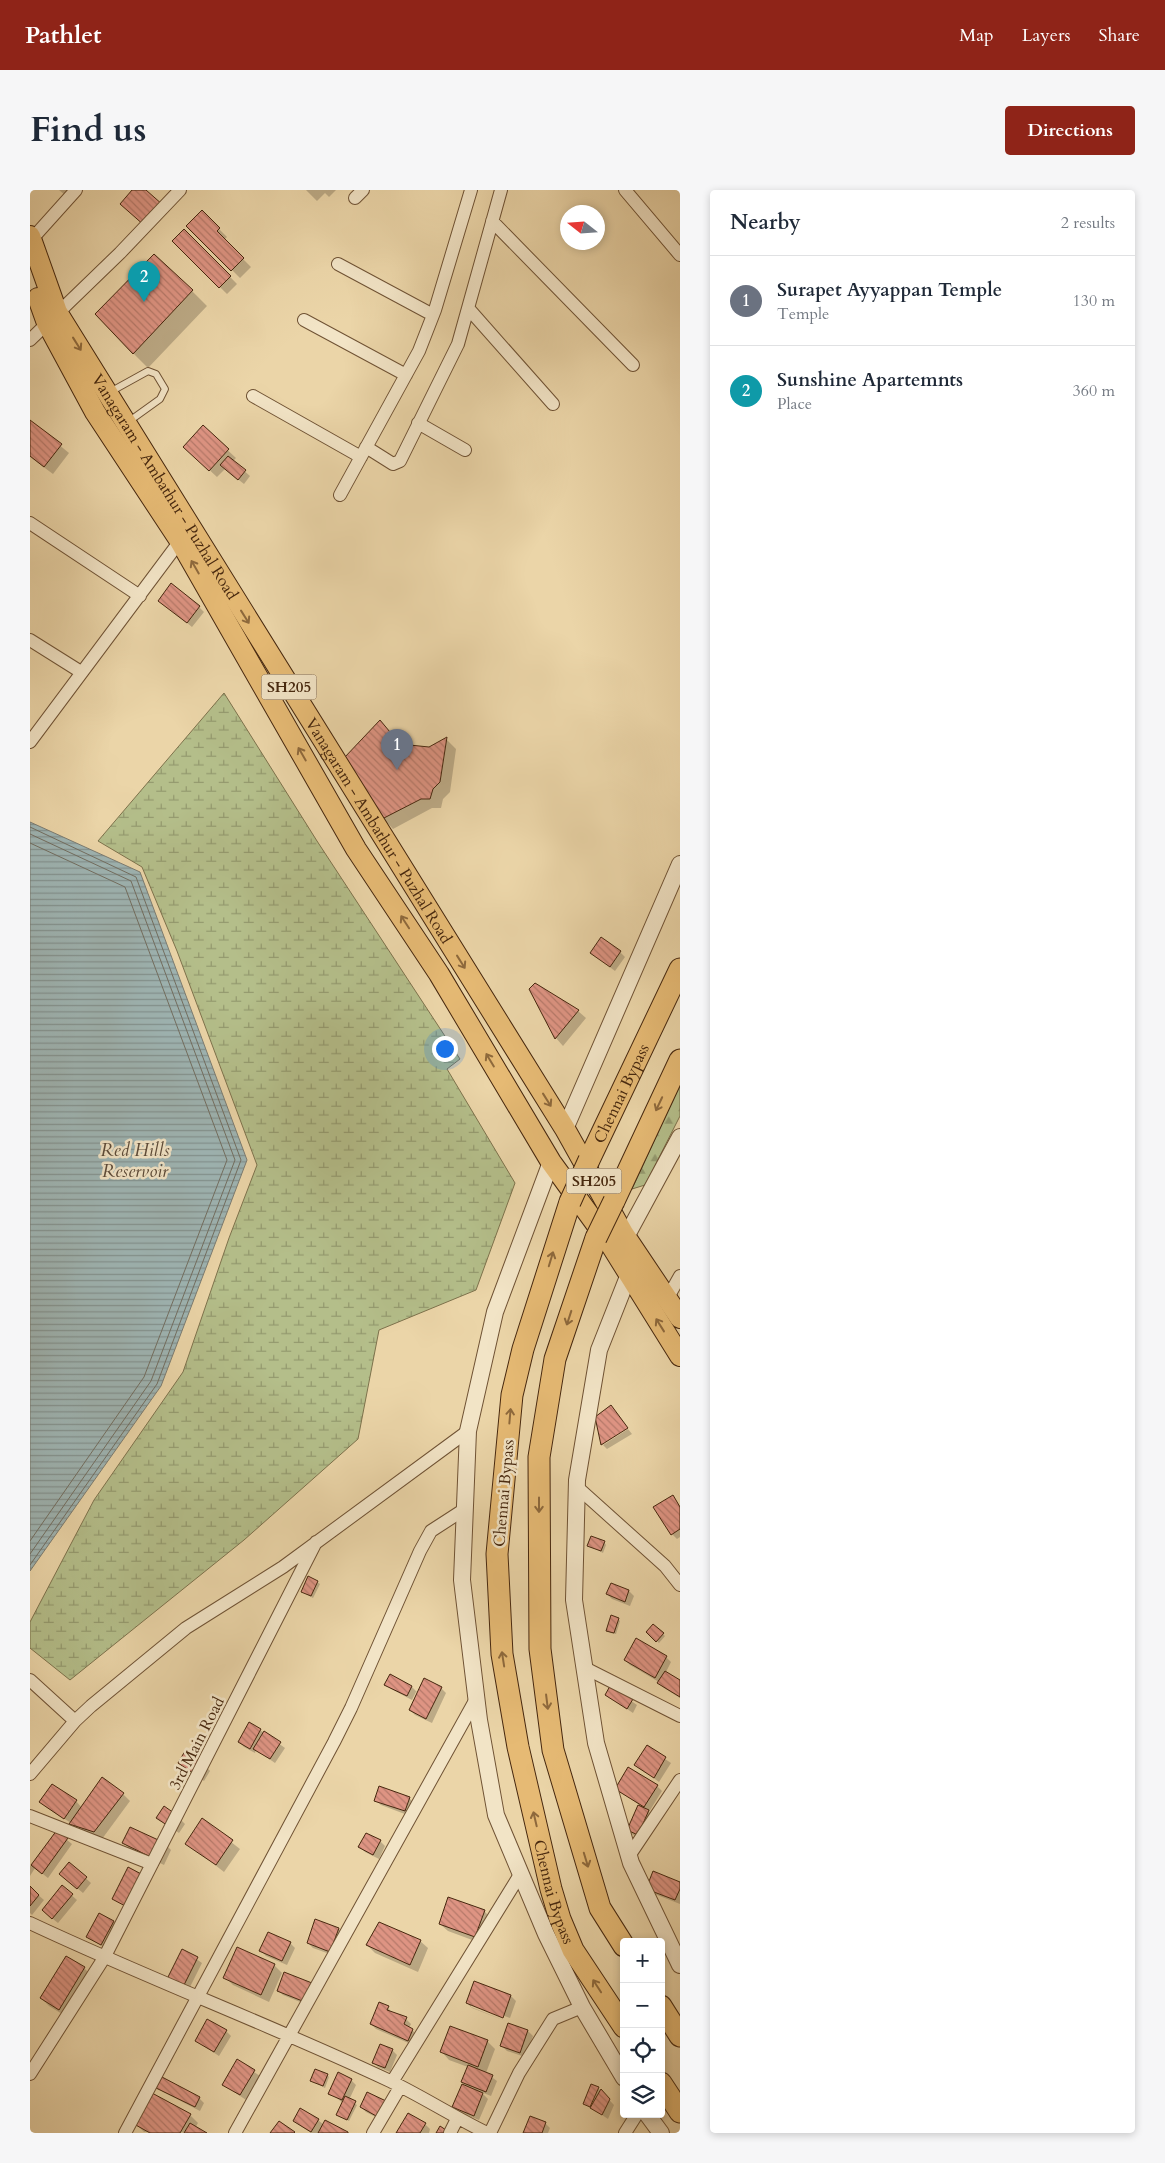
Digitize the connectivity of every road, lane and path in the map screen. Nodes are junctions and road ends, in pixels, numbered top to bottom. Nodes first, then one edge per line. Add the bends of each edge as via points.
1 (76, 190) edge
2 (180, 190) edge
3 (471, 190) edge
4 (501, 190) edge
5 (625, 190) edge
6 (492, 220) junction
7 (31, 238) edge
8 (680, 256) edge
9 (338, 264) dead end
10 (30, 277) edge
11 (468, 308) junction
12 (434, 315) junction
13 (52, 317) junction
14 (304, 320) dead end
15 (30, 340) edge
16 (633, 366) dead end
17 (406, 375) junction
18 (107, 394) junction
19 (253, 396) dead end
20 (553, 404) dead end
21 (126, 424) junction
22 (418, 424) junction
23 (130, 448) junction
24 (465, 450) dead end
25 (363, 452) junction
26 (340, 495) dead end
27 (30, 523) edge
28 (180, 541) junction
29 (140, 596) junction
30 (30, 640) edge
31 (81, 672) junction
32 (32, 736) edge
33 (337, 764) junction
34 (315, 777) junction
35 (680, 864) edge
36 (680, 969) edge
37 (680, 1060) edge
38 (564, 1129) junction
39 (680, 1137) edge
40 (551, 1162) junction
41 (626, 1237) junction
42 (638, 1255) junction
43 (628, 1273) junction
44 (680, 1276) edge
45 (667, 1298) junction
46 (680, 1318) edge
47 (680, 1356) edge
48 (468, 1430) junction
49 (577, 1487) junction
50 (465, 1509) junction
51 (316, 1542) junction
52 (680, 1585) edge
53 (584, 1668) junction
54 (30, 1680) edge
55 (476, 1699) junction
56 (680, 1716) edge
57 (75, 1721) junction
58 (30, 1774) edge
59 (680, 1780) edge
60 (30, 1816) edge
61 (629, 1856) junction
62 (152, 1864) junction
63 (521, 1873) junction
64 (30, 1923) edge
65 (620, 1940) edge
66 (104, 1958) junction
67 (680, 1965) edge
68 (197, 1998) junction
69 (582, 2007) junction
70 (665, 2012) edge
71 (620, 2020) edge
72 (289, 2036) junction
73 (680, 2036) edge
74 (621, 2073) edge
75 (30, 2074) edge
76 (396, 2085) junction
77 (665, 2089) edge
78 (680, 2112) edge
79 (634, 2118) edge
80 (650, 2118) edge
81 (457, 2119) junction
82 (125, 2133) edge
83 (235, 2133) edge
84 (373, 2133) edge
85 (450, 2133) edge
86 (489, 2133) edge
87 (625, 2133) edge
88 (661, 2133) edge

1 - 7 street
2 - 13 street
3 - 12 street
4 - 6 street
5 - 8 street
6 - 11 street
6 - 16 street
7 - 13 main road, Vanagaram - Ambathur - Puzhal Road / SH205
9 - 12 street
10 - 13 main road
11 - 20 street
11 - 22 street via 458,344
12 - 17 street
13 - 15 street
13 -> 18 main road, Vanagaram - Ambathur - Puzhal Road / SH205
13 - 23 main road via 95,412
14 - 17 street
17 - 25 street
18 - 21 main road, Vanagaram - Ambathur - Puzhal Road / SH205
18 - 21 lane via 148,371 156,374 165,389 160,399
19 - 25 street
21 - 23 main road, Vanagaram - Ambathur - Puzhal Road / SH205
22 - 24 street
22 - 25 street via 400,461 393,464
23 - 28 main road
23 -> 33 main road, Vanagaram - Ambathur - Puzhal Road / SH205
25 - 26 street
27 - 29 street
28 - 29 street
34 -> 28 main road
29 - 31 street
30 - 31 street
31 - 32 street
33 - 34 main road
33 -> 38 main road, Vanagaram - Ambathur - Puzhal Road / SH205
40 -> 34 main road via 439,974 356,848
35 - 38 street
71 -> 36 highway, Chennai Bypass, bridge via 573,1950 551,1889 518,1747 502,1654 497,1554 512,1395 566,1210
37 -> 65 highway, Chennai Bypass, bridge via 596,1238 555,1359 539,1456 540,1650 553,1750 600,1908
38 - 41 main road, Vanagaram - Ambathur - Puzhal Road / SH205
39 - 41 street
40 - 43 main road
40 - 48 street via 495,1312
41 - 42 main road, Vanagaram - Ambathur - Puzhal Road / SH205
42 - 43 street
42 - 45 main road, Vanagaram - Ambathur - Puzhal Road / SH205
47 -> 43 main road
43 - 49 street via 599,1350
44 - 45 street
45 - 46 main road, Vanagaram - Ambathur - Puzhal Road / SH205
48 - 50 street
48 - 51 street
49 - 52 street via 665,1566
49 - 53 street via 574,1600
50 - 55 street via 462,1580
50 - 68 street via 432,1531 420,1551 351,1708
51 - 57 street via 283,1567 186,1628
51 - 62 street, 3rd Main Road
53 - 56 street
53 - 61 street via 596,1743
54 - 57 street
55 - 63 street via 496,1815
55 - 72 street
57 - 58 street
59 - 61 street
60 - 62 street
61 - 67 street
62 - 66 street, 3rd Main Road
63 - 69 street via 546,1934
63 - 76 street
64 - 66 street
66 - 68 street
66 - 75 street, 3rd Main Road
68 - 72 street
68 - 82 street
69 - 74 street
69 - 86 street via 552,2019 519,2073
70 - 73 highway
72 - 76 street
72 - 83 street
76 - 81 street
76 - 84 street
77 - 78 highway
79 - 87 street
80 - 88 street
81 - 85 street
81 - 86 street

